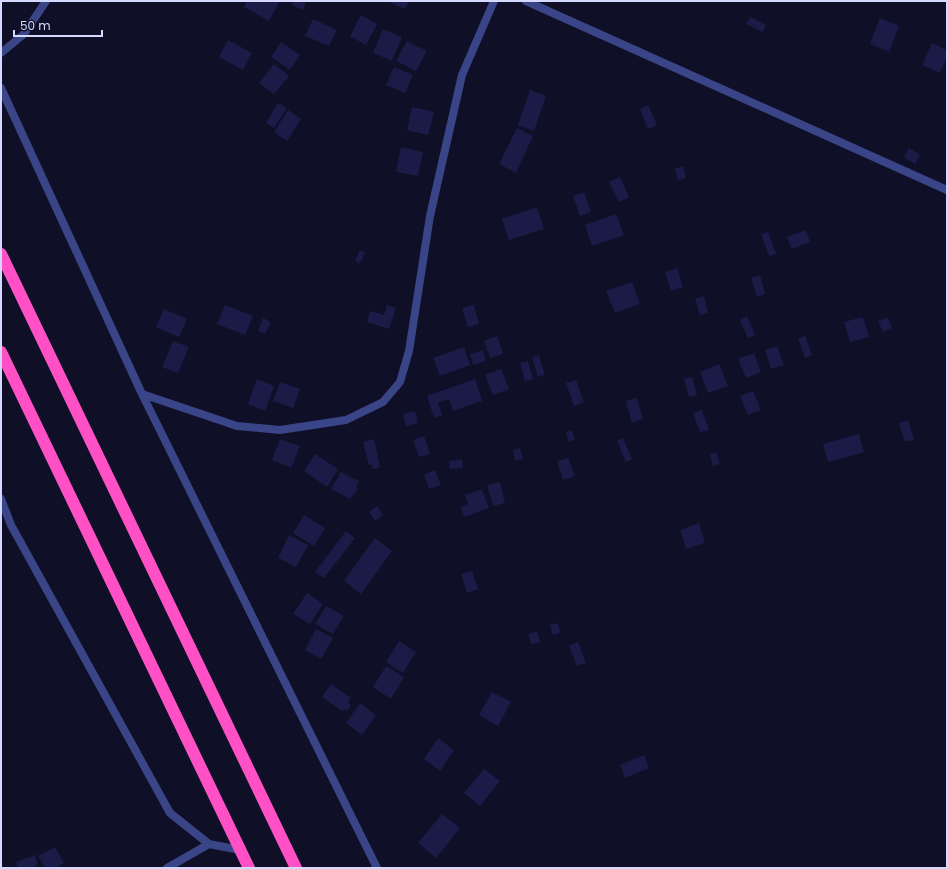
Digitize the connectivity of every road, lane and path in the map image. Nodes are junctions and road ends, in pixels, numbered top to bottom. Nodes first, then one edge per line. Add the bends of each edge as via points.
1 (46, 1) edge
2 (494, 1) edge
3 (526, 1) edge
4 (1, 53) edge
5 (1, 88) edge
6 (947, 190) edge
7 (1, 254) edge
8 (1, 352) edge
9 (142, 394) junction
10 (1, 499) edge
11 (209, 844) junction
12 (240, 850) junction
13 (167, 868) edge
14 (249, 868) edge
15 (296, 868) edge
16 (377, 868) edge

1 - 4 street via 24,34
2 - 9 street via 462,75 430,216 409,351 400,382 383,402 346,420 280,430 237,426
3 - 6 street
5 - 9 street
7 - 15 highway
8 - 12 highway
9 - 16 street
10 - 11 street via 11,525 170,813
11 - 12 street
11 - 13 street
12 - 14 highway

